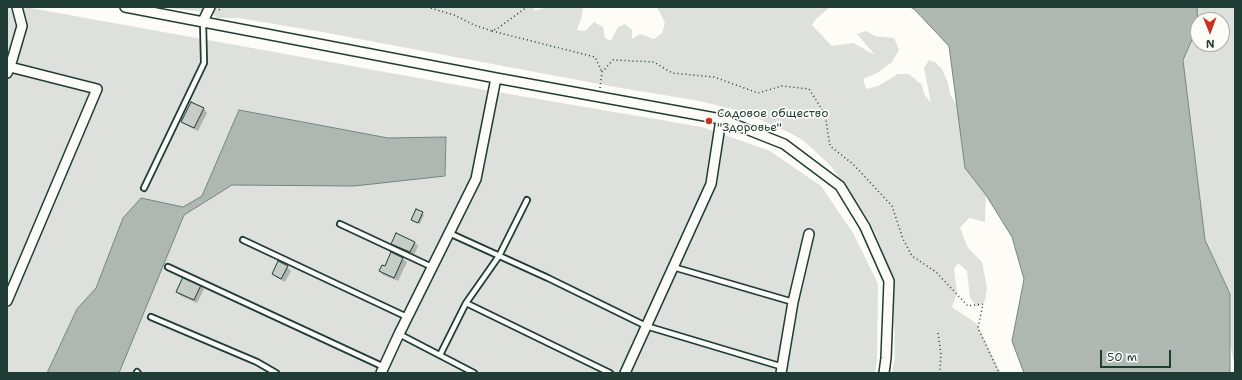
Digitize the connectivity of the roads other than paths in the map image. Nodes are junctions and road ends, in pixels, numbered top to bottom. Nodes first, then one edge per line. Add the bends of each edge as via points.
1 (17, 7) edge
2 (125, 7) edge
3 (210, 7) edge
4 (203, 21) junction
5 (8, 69) edge
6 (496, 78) junction
7 (721, 119) junction
8 (144, 188) dead end
9 (527, 200) dead end
10 (340, 224) dead end
11 (449, 233) junction
12 (809, 234) dead end
13 (243, 240) dead end
14 (499, 256) junction
15 (432, 267) junction
16 (673, 267) junction
17 (168, 268) dead end
18 (7, 301) edge
19 (793, 302) junction
20 (466, 303) junction
21 (151, 317) dead end
22 (407, 317) junction
23 (646, 326) junction
24 (399, 334) junction
25 (440, 355) junction
26 (382, 370) edge
27 (782, 370) edge
28 (276, 373) edge
29 (474, 373) edge
30 (610, 373) edge
31 (625, 373) edge
32 (884, 373) edge

1 - 5 street via 22,26
2 - 4 street
3 - 4 street
4 - 6 street
4 - 8 lane via 204,63
5 - 18 street via 97,89
6 - 7 street
6 - 11 street via 476,179
7 - 16 street via 711,184
7 - 32 street via 784,144 840,186 865,227 888,281
9 - 14 lane
10 - 15 lane
11 - 14 lane
11 - 15 street
12 - 19 street
13 - 22 lane
14 - 20 lane
14 - 23 lane
15 - 22 street
16 - 19 lane
16 - 23 street
17 - 26 lane
19 - 27 street
20 - 25 lane
20 - 30 lane
21 - 28 lane via 257,362
22 - 24 street
23 - 27 lane
23 - 31 street
24 - 25 lane
24 - 26 street
25 - 29 lane

